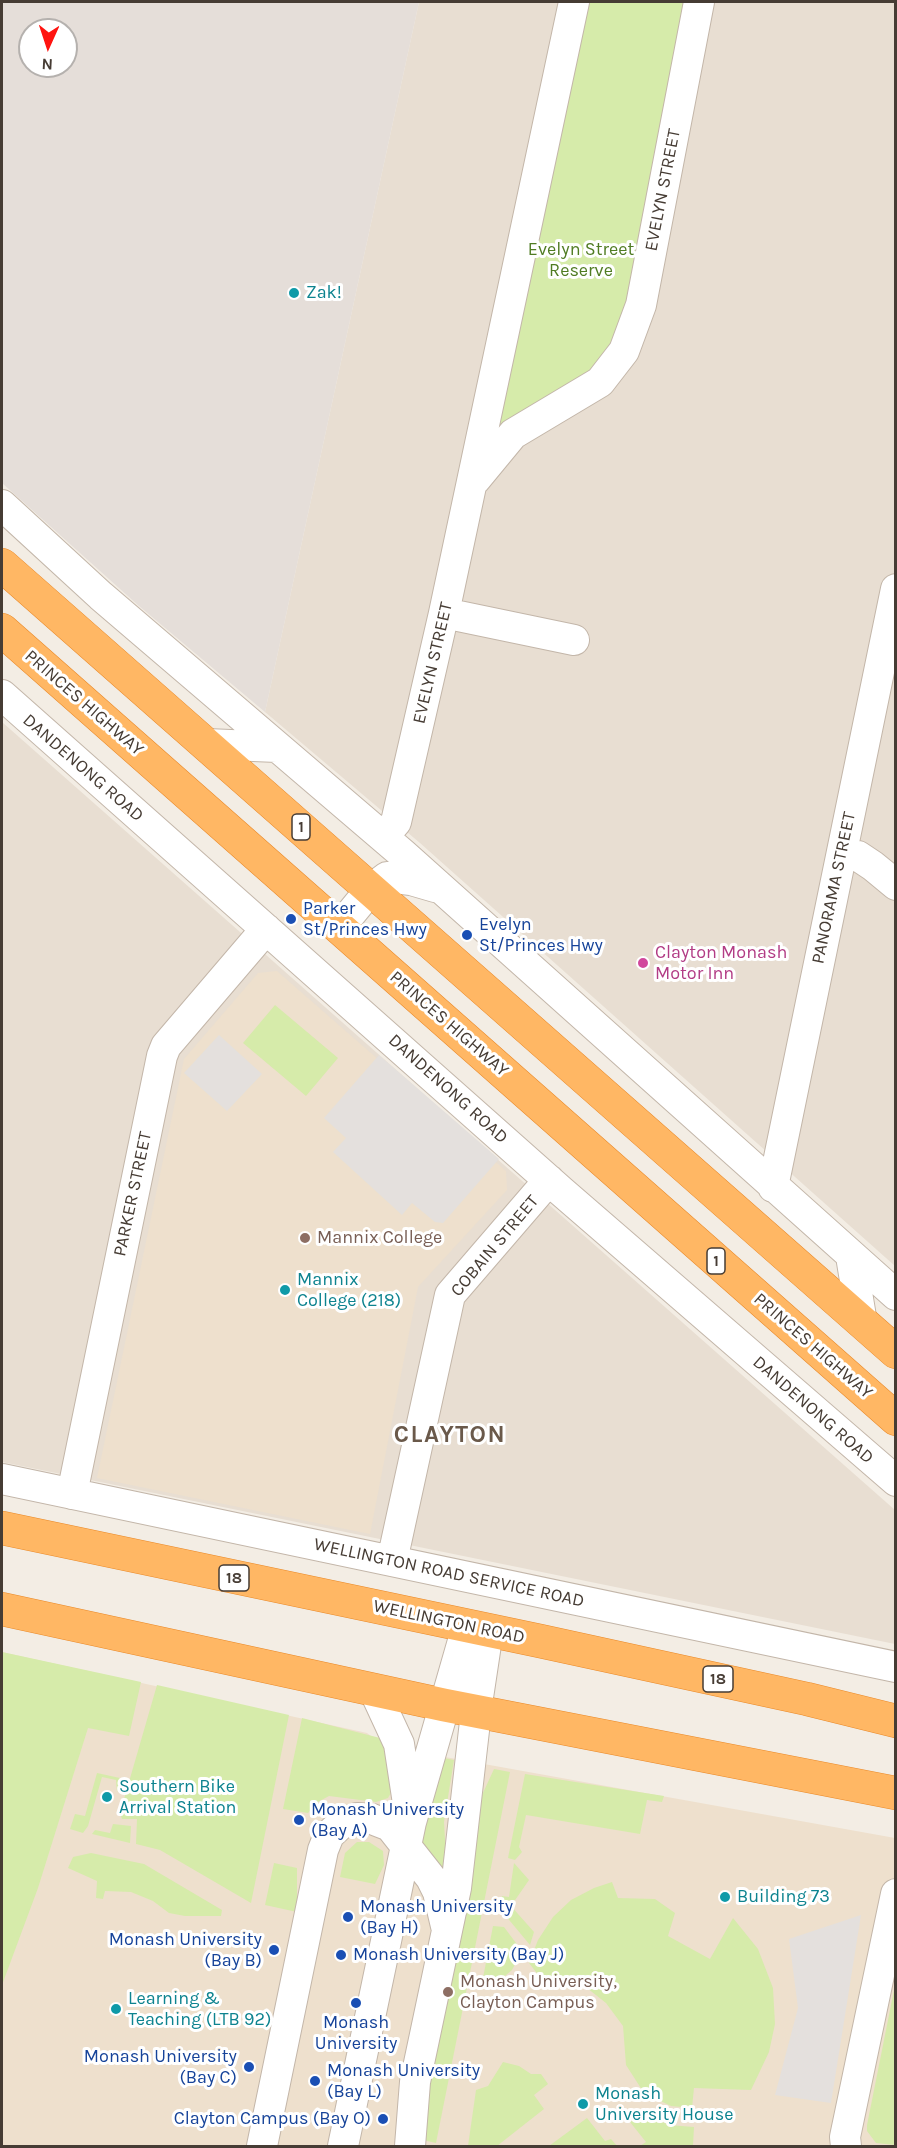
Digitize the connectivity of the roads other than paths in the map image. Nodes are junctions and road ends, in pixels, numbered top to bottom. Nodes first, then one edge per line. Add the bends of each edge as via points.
1 (574, 2) edge
2 (699, 2) edge
3 (471, 484) junction
4 (2, 505) edge
5 (2, 565) edge
6 (896, 589) edge
7 (444, 613) junction
8 (2, 630) edge
9 (574, 640) dead end
10 (885, 693) edge
11 (6, 708) edge
12 (207, 744) junction
13 (277, 747) junction
14 (383, 837) junction
15 (842, 853) junction
16 (896, 885) edge
17 (371, 889) junction
18 (442, 890) junction
19 (339, 928) junction
20 (266, 929) junction
21 (549, 1180) junction
22 (773, 1187) junction
23 (851, 1256) junction
24 (896, 1295) edge
25 (862, 1323) junction
26 (896, 1352) edge
27 (896, 1419) edge
28 (2, 1479) edge
29 (896, 1482) edge
30 (72, 1494) junction
31 (2, 1528) edge
32 (2, 1535) edge
33 (49, 1539) junction
34 (392, 1561) junction
35 (2, 1609) edge
36 (477, 1629) junction
37 (896, 1667) edge
38 (374, 1690) junction
39 (444, 1706) junction
40 (476, 1712) junction
41 (896, 1721) edge
42 (896, 1793) edge
43 (408, 1834) junction
44 (896, 1894) edge
45 (446, 1929) junction
46 (262, 2146) edge
47 (344, 2146) edge
48 (410, 2146) edge
49 (846, 2146) edge

1 - 3 street, EVELYN STREET
2 - 3 street, EVELYN STREET via 641,305 624,351 600,382 513,434
3 - 7 street, EVELYN STREET
4 - 13 street
5 - 12 highway, 1
6 - 10 street, PANORAMA STREET
7 - 9 street
7 - 14 street, EVELYN STREET via 396,822
8 - 19 highway, PRINCES HIGHWAY / 1
10 - 15 street, PANORAMA STREET
11 - 20 street, DANDENONG ROAD
12 - 13 street
12 - 17 highway, 1
13 - 14 street
14 - 18 street
15 - 16 street via 858,856
15 - 22 street, PANORAMA STREET
17 - 18 street via 393,876
17 - 19 street
17 - 25 highway, 1
18 - 22 street
19 - 27 highway, PRINCES HIGHWAY / 1
20 - 21 street, DANDENONG ROAD
20 - 30 street, PARKER STREET via 166,1046 162,1056
21 - 29 street, DANDENONG ROAD
21 - 34 street, COBAIN STREET via 450,1294
22 - 23 street
23 - 24 street
23 - 25 street
25 - 26 highway, 1
28 - 30 street, WELLINGTON ROAD SERVICE ROAD
30 - 34 street, WELLINGTON ROAD SERVICE ROAD
31 - 33 highway, WELLINGTON ROAD / 18
32 - 33 highway
33 - 36 highway, WELLINGTON ROAD / 18
34 - 37 street, WELLINGTON ROAD SERVICE ROAD
35 - 38 highway
36 - 39 street
36 - 40 street
36 - 41 highway, WELLINGTON ROAD / 18
38 - 39 highway
38 - 43 street via 399,1744
39 - 40 highway
39 - 43 street
40 - 42 highway
40 - 45 street via 456,1888
43 - 45 street via 435,1886
43 - 46 street via 367,1818 345,1822 326,1840
43 - 47 street
44 - 49 street
45 - 48 street via 412,2095

